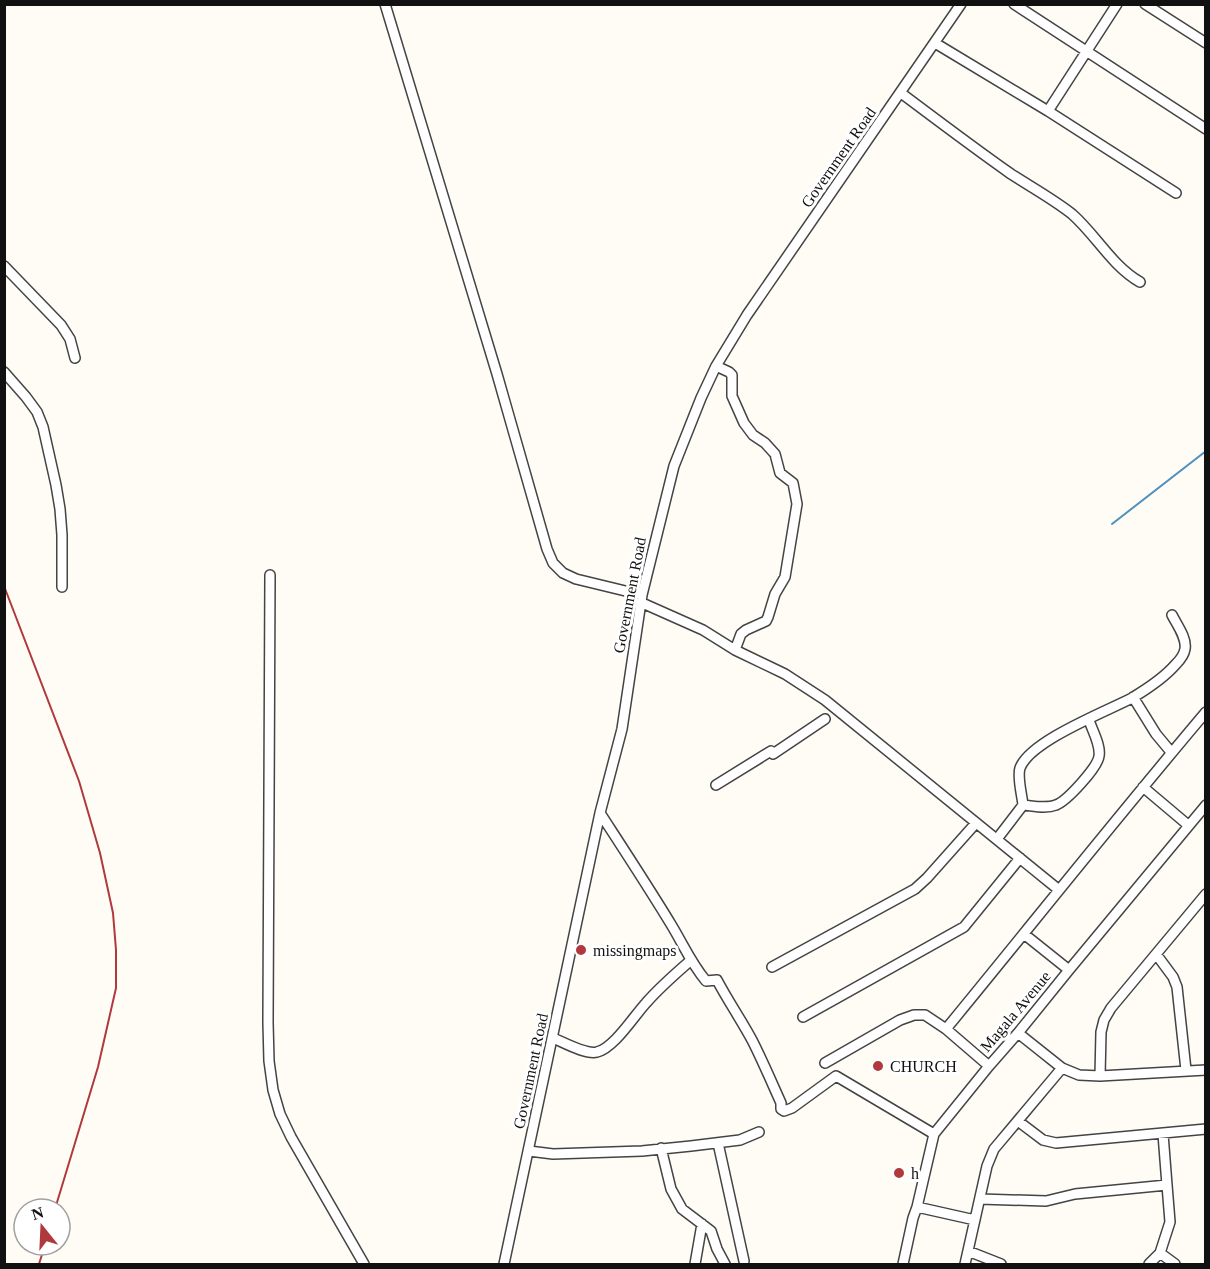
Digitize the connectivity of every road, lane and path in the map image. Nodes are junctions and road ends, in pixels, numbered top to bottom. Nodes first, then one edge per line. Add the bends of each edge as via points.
1 (385, 4) edge
2 (961, 4) edge
3 (1014, 4) edge
4 (1117, 4) edge
5 (1145, 4) edge
6 (934, 43) junction
7 (1206, 43) edge
8 (1088, 52) junction
9 (901, 93) junction
10 (1048, 111) junction
11 (1206, 129) edge
12 (1176, 193) dead end
13 (4, 266) edge
14 (1140, 282) dead end
15 (75, 358) dead end
16 (716, 366) junction
17 (4, 372) edge
18 (270, 575) dead end
19 (62, 587) dead end
20 (641, 599) junction
21 (1172, 615) dead end
22 (735, 650) junction
23 (1133, 697) junction
24 (1206, 712) edge
25 (825, 719) dead end
26 (1089, 720) junction
27 (1172, 752) junction
28 (717, 785) dead end
29 (1143, 788) junction
30 (1023, 805) junction
31 (1206, 805) edge
32 (600, 813) junction
33 (976, 823) junction
34 (1188, 825) junction
35 (996, 839) junction
36 (1020, 858) junction
37 (1059, 890) junction
38 (1206, 894) edge
39 (1024, 934) junction
40 (1156, 954) junction
41 (690, 961) junction
42 (772, 967) dead end
43 (1069, 970) junction
44 (803, 1017) dead end
45 (946, 1029) junction
46 (1018, 1034) junction
47 (553, 1038) junction
48 (825, 1063) dead end
49 (989, 1066) junction
50 (1062, 1068) junction
51 (1186, 1070) junction
52 (1206, 1070) edge
53 (1100, 1076) junction
54 (1018, 1121) junction
55 (1206, 1129) edge
56 (759, 1132) dead end
57 (934, 1134) junction
58 (1163, 1134) junction
59 (718, 1143) junction
60 (661, 1148) junction
61 (529, 1151) junction
62 (1167, 1185) junction
63 (980, 1199) junction
64 (917, 1208) junction
65 (975, 1220) junction
66 (702, 1224) junction
67 (968, 1251) junction
68 (1160, 1253) junction
69 (745, 1263) edge
70 (364, 1264) edge
71 (504, 1264) edge
72 (695, 1264) edge
73 (727, 1264) edge
74 (903, 1264) edge
75 (965, 1264) edge
76 (1001, 1264) edge
77 (1149, 1264) edge
78 (1175, 1264) edge

1 - 20 street via 553,563 576,579
2 - 6 street, Government Road
3 - 8 street
4 - 8 street
5 - 7 street
6 - 9 street, Government Road
6 - 10 street
8 - 10 street
8 - 11 street
9 - 14 street via 1072,214
9 - 16 street, Government Road
10 - 12 street
13 - 15 street via 61,325
16 - 20 street, Government Road via 674,466
16 - 22 street via 732,375 732,396 744,423 775,454 780,473 793,483 797,499 785,577 766,621 741,634
17 - 19 street via 37,412 43,427 60,508
18 - 70 street via 271,1081 291,1137
20 - 22 street
20 - 32 street, Government Road via 622,729
21 - 23 street via 1186,647 1183,655 1171,669
22 - 33 street via 785,674 825,700
23 - 26 street
23 - 27 street
24 - 27 street
25 - 28 street
26 - 30 street via 1043,743 1027,758 1019,778
26 - 30 street via 1098,746 1096,764 1058,805
27 - 29 street
29 - 34 street
29 - 37 street
30 - 35 street
31 - 34 street, Magala Avenue
32 - 41 street via 674,928
32 - 47 street, Government Road
33 - 35 street
33 - 42 street via 915,889
34 - 43 street, Magala Avenue
35 - 36 street
36 - 37 street
36 - 44 street via 964,927
37 - 39 street
38 - 40 street
39 - 43 street
39 - 45 street
40 - 51 street via 1177,987
40 - 53 street via 1104,1020
41 - 47 street via 603,1050 587,1052
41 - 57 street via 706,981 717,980 755,1045 781,1109 792,1108 836,1077
43 - 46 street, Magala Avenue
45 - 48 street via 925,1016 914,1015
45 - 49 street
46 - 49 street, Magala Avenue
46 - 50 street
47 - 61 street, Government Road
49 - 57 street, Magala Avenue
50 - 53 street via 1079,1075
50 - 54 street
51 - 52 street
51 - 53 street
54 - 58 street via 1043,1140 1056,1143
54 - 63 street via 994,1149
55 - 58 street
56 - 59 street
57 - 64 street, Magala Avenue
58 - 62 street
59 - 60 street
59 - 69 street
60 - 61 street via 553,1154
60 - 66 street via 671,1189 682,1209
61 - 71 street, Government Road
62 - 63 street via 1075,1194 1046,1201
62 - 68 street via 1170,1222
63 - 65 street
64 - 65 street
64 - 74 street, Magala Avenue
65 - 67 street
66 - 72 street
66 - 73 street via 711,1231
67 - 75 street
67 - 76 street
68 - 77 street
68 - 78 street
69 - 73 street

